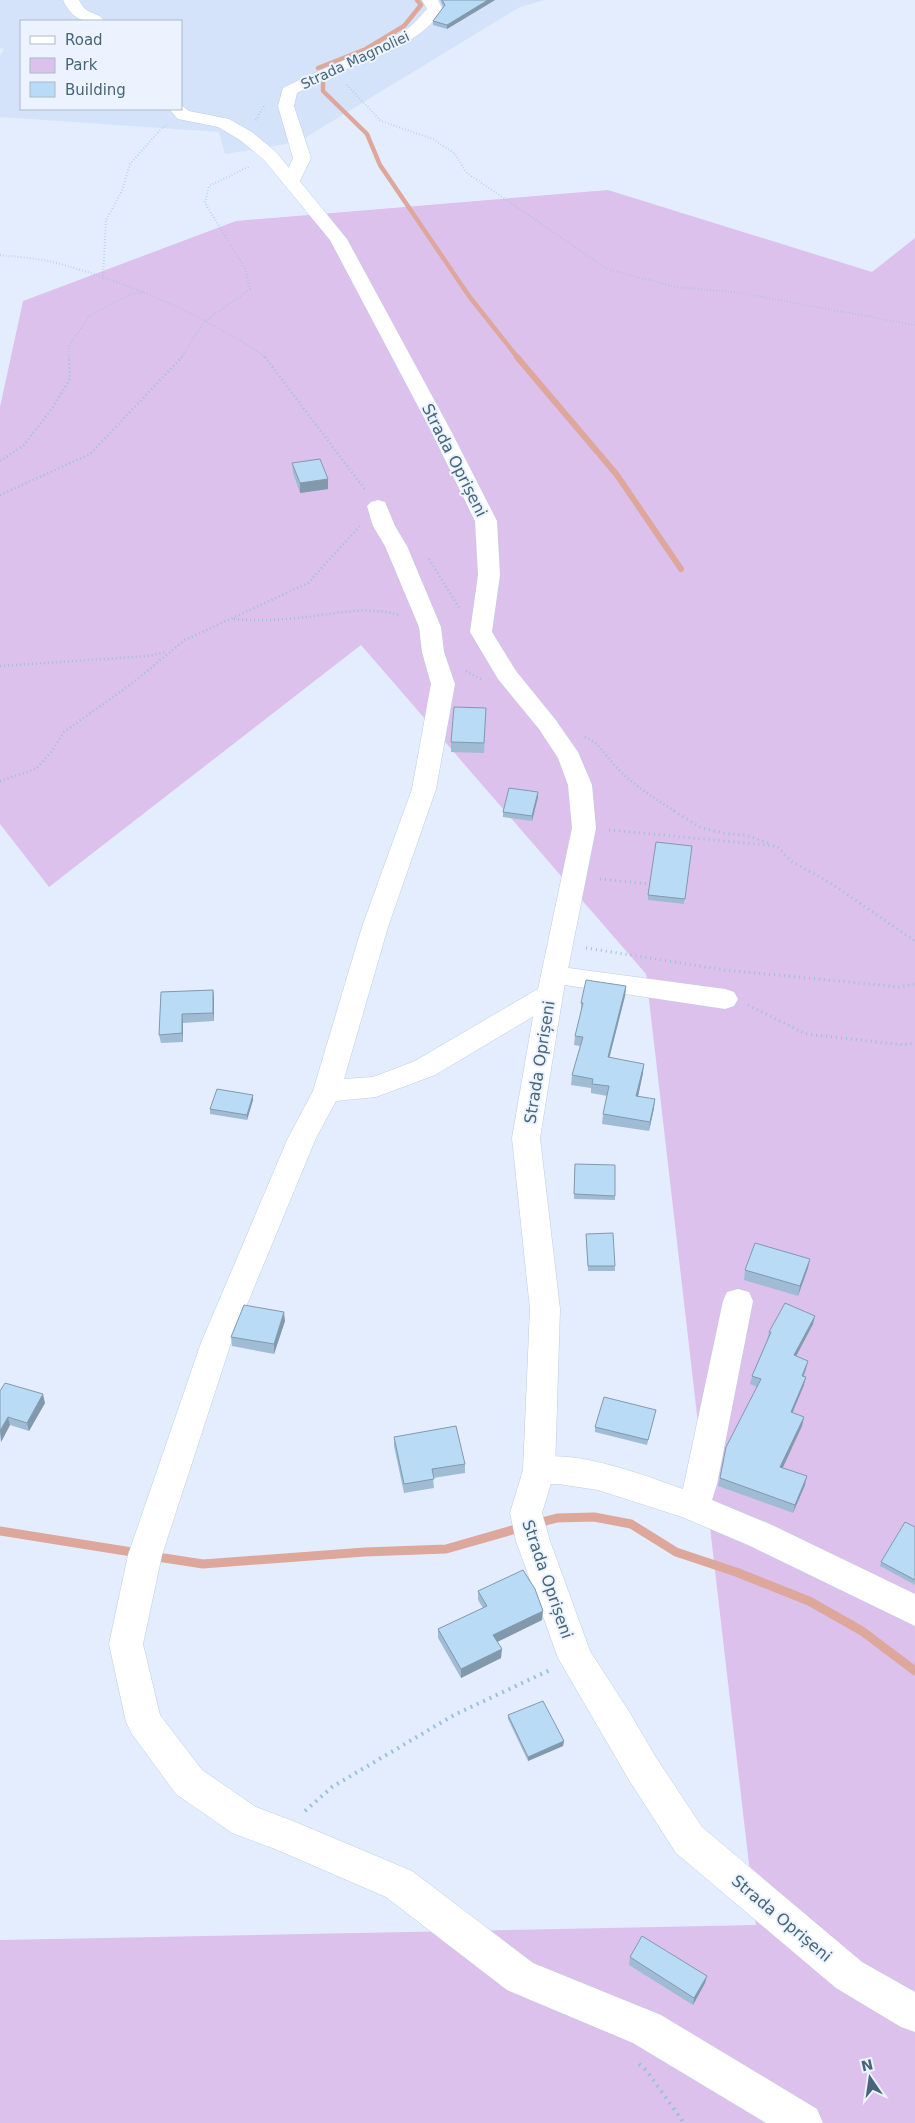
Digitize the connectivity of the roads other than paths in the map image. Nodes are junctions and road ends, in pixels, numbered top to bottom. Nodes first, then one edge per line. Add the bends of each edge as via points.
1 (71, 0) edge
2 (430, 0) edge
3 (95, 20) edge
4 (181, 112) edge
5 (292, 181) junction
6 (378, 506) road end
7 (552, 984) junction
8 (725, 999) road end
9 (327, 1091) junction
10 (738, 1301) dead end
11 (539, 1470) junction
12 (693, 1507) junction
13 (915, 1611) edge
14 (915, 2013) edge
15 (803, 2123) edge

1 - 3 street via 76,11
2 - 5 street, Strada Magnoliei via 435,10 412,33 289,92 286,106 302,158
4 - 5 street, Strada Oprișeni via 223,123 246,136
5 - 7 street, Strada Oprișeni via 338,239 486,521 489,575 481,632 506,674 570,757 580,785 584,828
6 - 9 street via 430,626 442,684 424,789 375,927
7 - 8 street
7 - 9 street via 424,1068 376,1087
7 - 11 street, Strada Oprișeni via 526,1138 545,1309
9 - 15 street via 302,1138 216,1343 145,1555 126,1644 144,1722 189,1782 245,1820 399,1884 520,1977 647,2029
10 - 12 street via 701,1484
11 - 12 street via 557,1469 628,1484
11 - 14 street, Strada Oprișeni via 529,1527 574,1658 689,1840 849,1975
12 - 13 street via 776,1542

